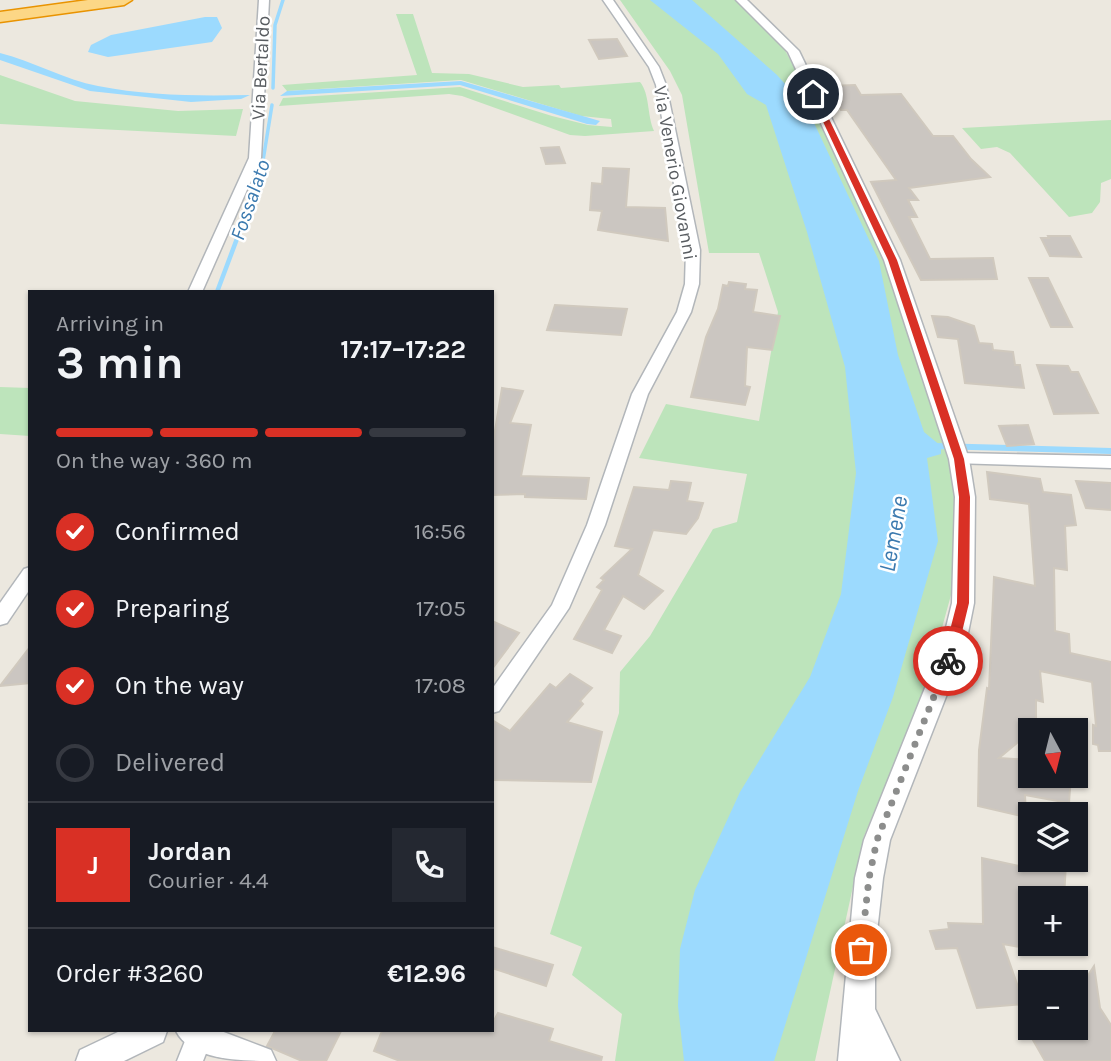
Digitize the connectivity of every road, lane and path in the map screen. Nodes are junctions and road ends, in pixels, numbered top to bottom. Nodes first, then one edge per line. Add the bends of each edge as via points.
1 (53, 0) edge
2 (124, 0) edge
3 (264, 0) edge
4 (608, 0) edge
5 (741, 0) edge
6 (0, 8) edge
7 (0, 17) edge
8 (196, 290) edge
9 (955, 449) junction
10 (1111, 462) edge
11 (28, 577) edge
12 (0, 618) edge
13 (494, 702) edge
14 (860, 1011) junction
15 (150, 1032) edge
16 (193, 1043) edge
17 (91, 1061) edge
18 (260, 1061) edge
19 (854, 1061) edge
20 (885, 1061) edge

1 - 6 highway
2 - 7 highway
3 - 8 street, Via Bertaldo via 255,158
4 - 13 street, Via Venerio Giovanni via 654,67 661,85 693,250 692,284 684,312 640,394 596,525 560,608
5 - 9 street via 793,51 892,260
9 - 10 street
9 - 14 street via 965,497 963,603 953,648 877,840 861,950
11 - 12 street
14 - 19 street
14 - 20 street
15 - 17 street
16 - 18 street

